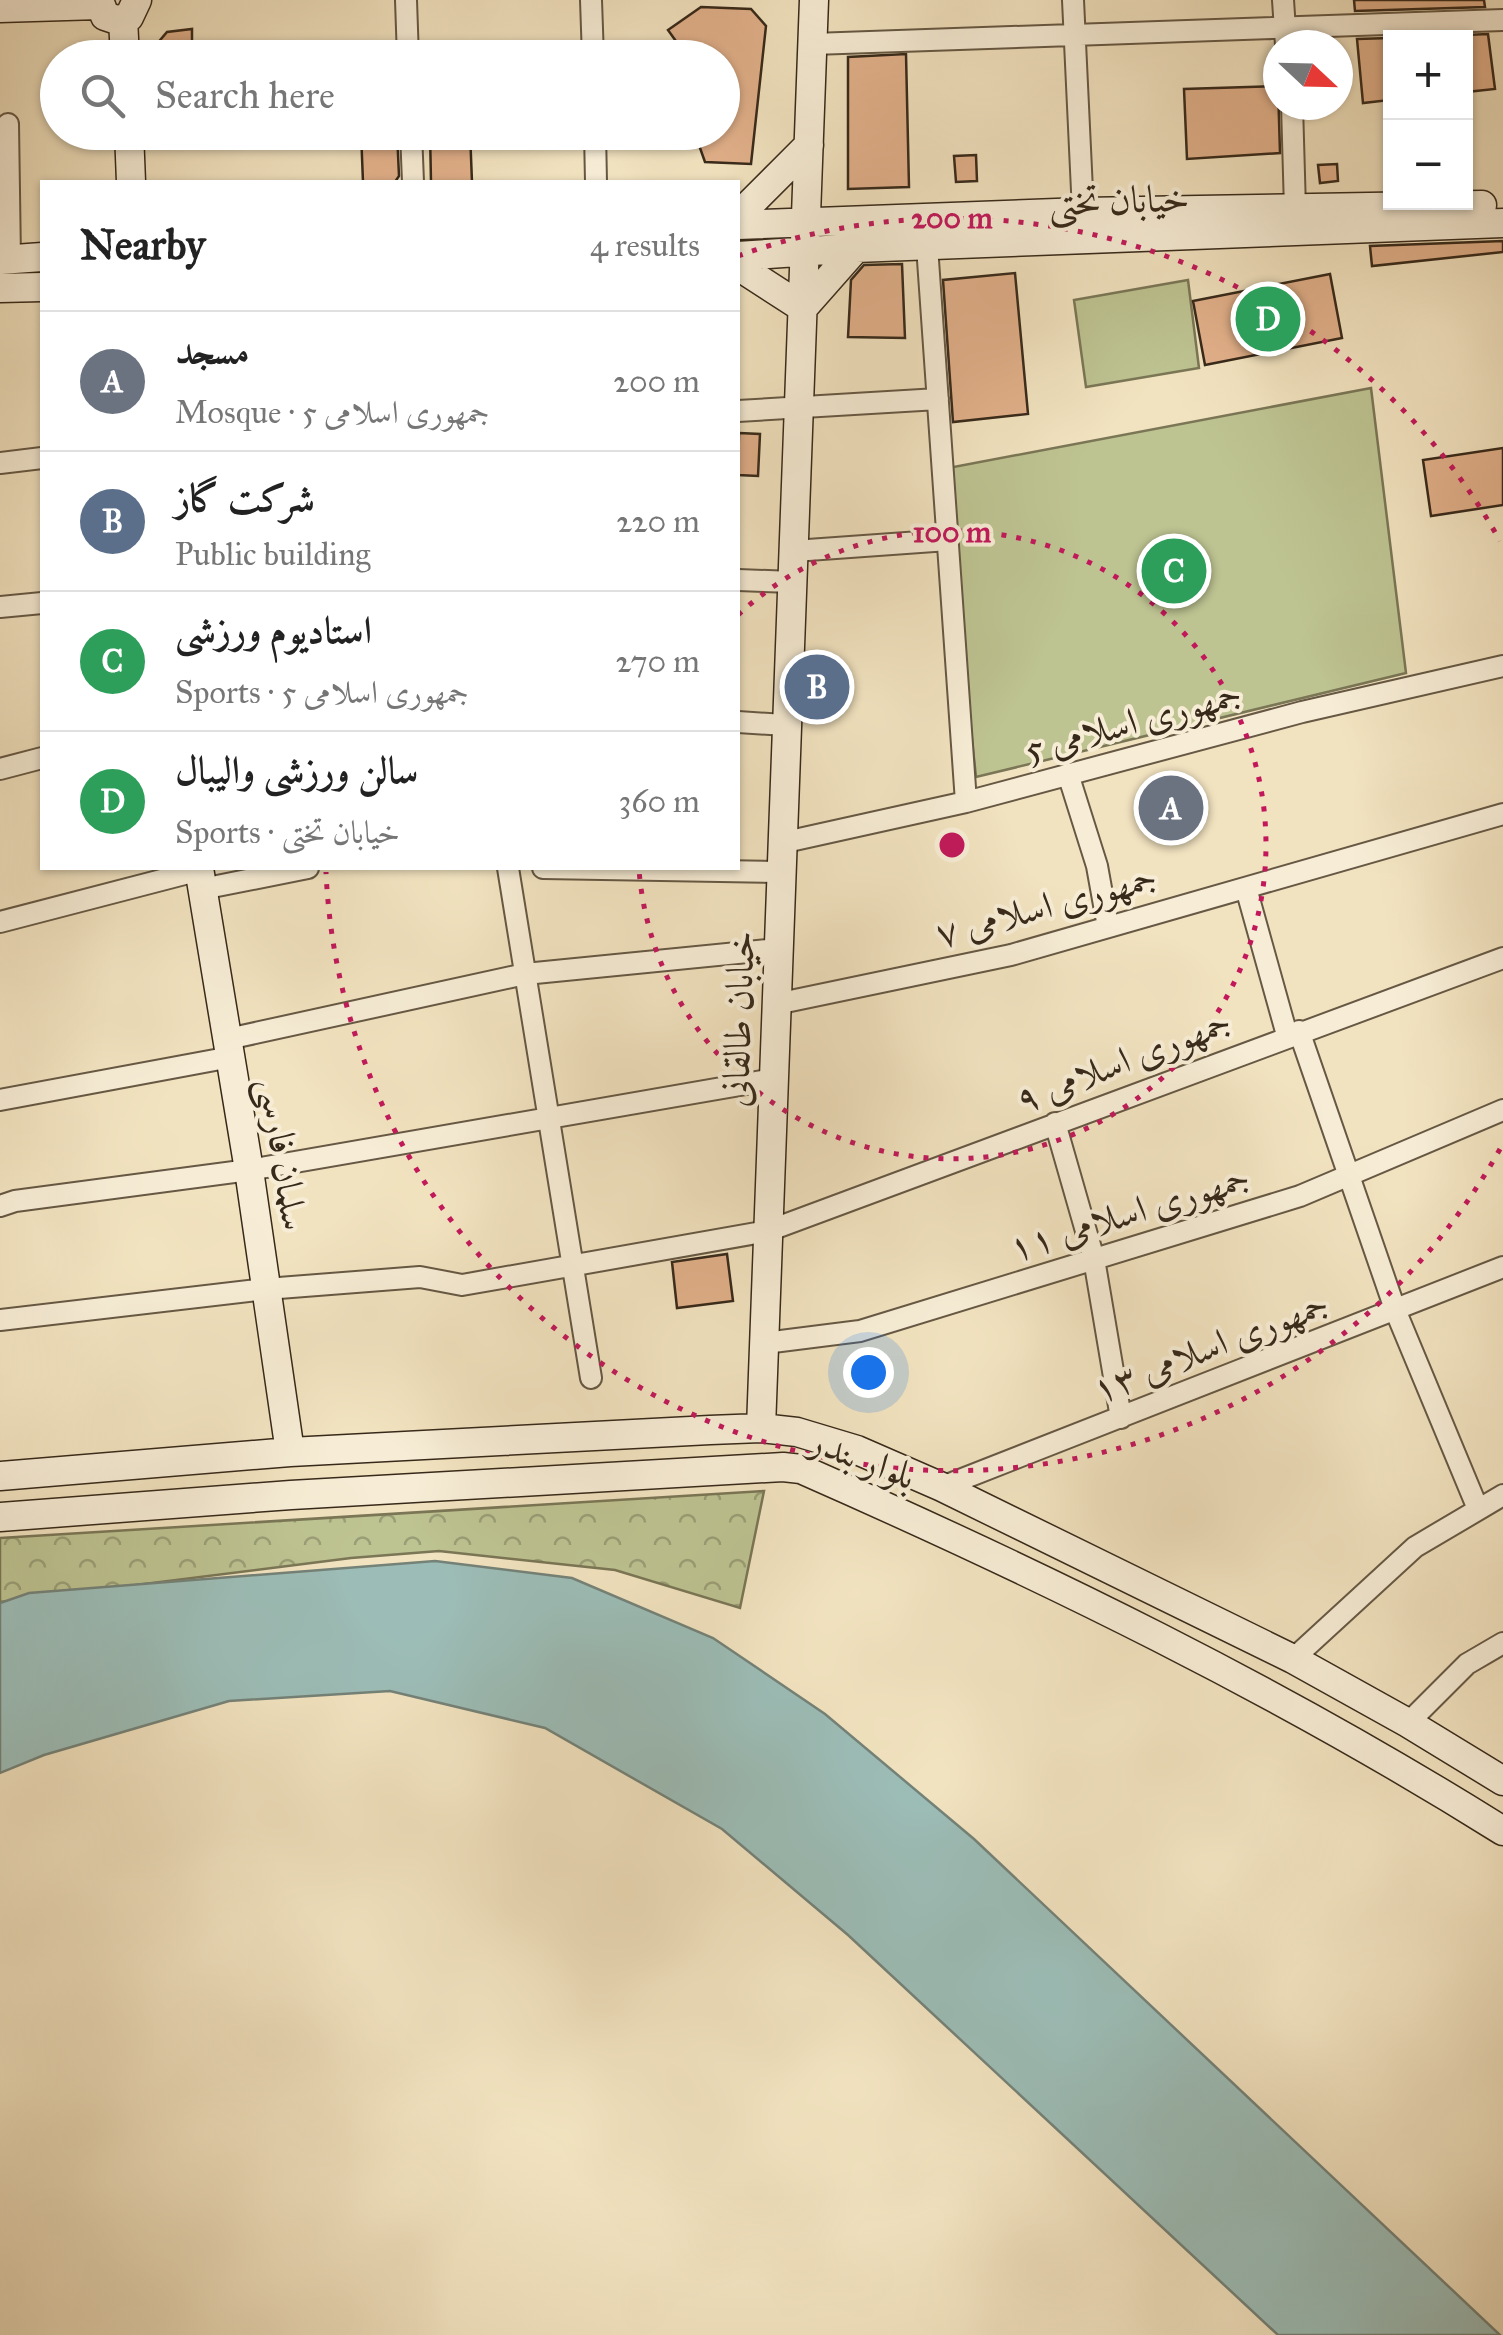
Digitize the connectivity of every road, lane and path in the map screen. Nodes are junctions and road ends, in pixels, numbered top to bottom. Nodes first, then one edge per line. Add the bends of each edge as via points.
1 (406, 0) edge
2 (591, 0) edge
3 (814, 0) edge
4 (1073, 0) edge
5 (1283, 0) edge
6 (114, 6) edge
7 (0, 8) edge
8 (1503, 20) edge
9 (1285, 30) edge
10 (1353, 31) edge
11 (1074, 35) junction
12 (1263, 36) edge
13 (121, 40) edge
14 (407, 40) edge
15 (592, 40) edge
16 (812, 44) junction
17 (1292, 120) edge
18 (8, 124) dead end
19 (808, 145) junction
20 (130, 150) edge
21 (412, 150) edge
22 (595, 150) edge
23 (131, 180) edge
24 (413, 180) edge
25 (596, 180) edge
26 (1295, 209) junction
27 (1083, 212) junction
28 (1500, 213) edge
29 (740, 214) edge
30 (805, 222) junction
31 (740, 226) edge
32 (927, 246) junction
33 (856, 248) junction
34 (805, 252) junction
35 (740, 256) edge
36 (40, 258) edge
37 (5, 260) edge
38 (740, 267) edge
39 (40, 286) edge
40 (0, 288) edge
41 (803, 308) junction
42 (938, 399) junction
43 (800, 408) junction
44 (740, 411) edge
45 (40, 458) edge
46 (0, 462) edge
47 (948, 540) junction
48 (794, 550) junction
49 (740, 580) edge
50 (792, 582) junction
51 (40, 603) edge
52 (0, 607) edge
53 (1503, 666) edge
54 (740, 722) edge
55 (785, 725) junction
56 (40, 759) edge
57 (0, 769) edge
58 (1068, 774) junction
59 (966, 802) junction
60 (1503, 814) edge
61 (781, 843) junction
62 (281, 870) edge
63 (508, 870) edge
64 (662, 870) edge
65 (780, 872) junction
66 (200, 876) edge
67 (1246, 888) junction
68 (0, 922) edge
69 (1108, 927) junction
70 (778, 949) junction
71 (1503, 958) edge
72 (526, 974) junction
73 (776, 1004) junction
74 (1293, 1033) junction
75 (230, 1048) junction
76 (774, 1079) junction
77 (0, 1100) edge
78 (1503, 1110) edge
79 (548, 1118) junction
80 (1054, 1123) junction
81 (249, 1170) junction
82 (1349, 1175) junction
83 (0, 1206) edge
84 (768, 1231) junction
85 (1094, 1259) junction
86 (571, 1266) junction
87 (1503, 1267) edge
88 (266, 1289) junction
89 (1396, 1312) junction
90 (0, 1320) edge
91 (765, 1344) junction
92 (590, 1378) dead end
93 (1121, 1418) junction
94 (761, 1428) junction
95 (290, 1452) junction
96 (127, 1466) junction
97 (0, 1476) edge
98 (942, 1487) junction
99 (1503, 1495) edge
100 (132, 1506) junction
101 (1478, 1510) junction
102 (0, 1516) edge
103 (1503, 1643) edge
104 (1293, 1659) junction
105 (1408, 1723) junction
106 (1503, 1781) edge
107 (1503, 1831) edge

1 - 14 street
2 - 15 street
3 - 16 main road
4 - 11 street
5 - 9 street
6 - 7 main road
6 - 13 main road
8 - 10 street
11 - 12 street
11 - 16 street
11 - 27 street
16 - 19 main road
17 - 26 street
18 - 37 street
19 - 29 main road
19 - 30 main road
20 - 23 main road
21 - 24 street
22 - 25 street
26 - 27 main road, خیابان تختی
26 - 28 main road, خیابان تختی
27 - 30 main road, خیابان تختی
28 - 32 main road, خیابان تختی
30 - 31 main road, خیابان تختی
30 - 34 main road, خیابان طالقانی
32 - 33 main road, خیابان تختی
32 - 42 street
33 - 34 main road, خیابان تختی
33 - 41 main road
34 - 35 main road, خیابان تختی
34 - 41 main road, خیابان طالقانی
36 - 37 main road
38 - 41 main road
39 - 40 main road
41 - 43 main road, خیابان طالقانی
42 - 43 street
42 - 47 street
43 - 44 street
43 - 48 main road, خیابان طالقانی
45 - 46 street
47 - 48 street
47 - 59 street
48 - 50 main road, خیابان طالقانی
49 - 50 street
50 - 55 main road, خیابان طالقانی
51 - 52 street
53 - 58 street, جمهوری اسلامی 5
54 - 55 street
55 - 61 main road, خیابان طالقانی
56 - 57 street
58 - 59 street, جمهوری اسلامی 5
58 - 69 street
59 - 61 street, جمهوری اسلامی 5
60 - 67 street, جمهوری اسلامی ۷
61 - 65 main road, خیابان طالقانی
62 - 66 street
63 - 72 street
64 - 65 street
65 - 70 main road, خیابان طالقانی
66 - 68 street
66 - 75 main road, سلمان فارسی
67 - 69 street, جمهوری اسلامی ۷
67 - 74 street
69 - 73 street, جمهوری اسلامی ۷
70 - 72 street
70 - 73 main road, خیابان طالقانی
71 - 74 street, جمهوری اسلامی ۹
72 - 75 street
72 - 79 street
73 - 76 main road, خیابان طالقانی
74 - 80 street, جمهوری اسلامی ۹
74 - 82 street
75 - 77 street
75 - 81 main road, سلمان فارسی
76 - 79 street
76 - 84 main road, خیابان طالقانی
78 - 82 street, جمهوری اسلامی ۱۱
79 - 81 street
79 - 86 street
80 - 84 street, جمهوری اسلامی ۹
80 - 85 street
81 - 83 street
81 - 88 main road, سلمان فارسی
82 - 85 street, جمهوری اسلامی ۱۱
82 - 89 street
84 - 86 street, جمهوری اسلامی ۹
84 - 91 main road, خیابان طالقانی
85 - 91 street, جمهوری اسلامی ۱۱ via 860,1331
85 - 93 street
86 - 88 street, جمهوری اسلامی ۹ via 462,1285 420,1277
86 - 92 street
87 - 89 street, جمهوری اسلامی ۱۳
88 - 90 street, جمهوری اسلامی ۹
88 - 95 main road, سلمان فارسی
89 - 93 street, جمهوری اسلامی ۱۳
89 - 101 street
91 - 94 main road, خیابان طالقانی
93 - 98 street, جمهوری اسلامی ۱۳
94 - 95 main road, بلوار بندر
94 - 98 main road, بلوار بندر via 857,1450
95 - 96 main road, بلوار بندر
96 - 97 main road, بلوار بندر
96 - 100 main road
98 - 104 main road, بلوار بندر
99 - 101 street
100 - 102 main road, بلوار بندر
100 - 107 main road, بلوار بندر via 801,1468 1267,1691
101 - 104 street via 1415,1547
103 - 105 street via 1467,1664
104 - 105 main road, بلوار بندر
105 - 106 main road, بلوار بندر

